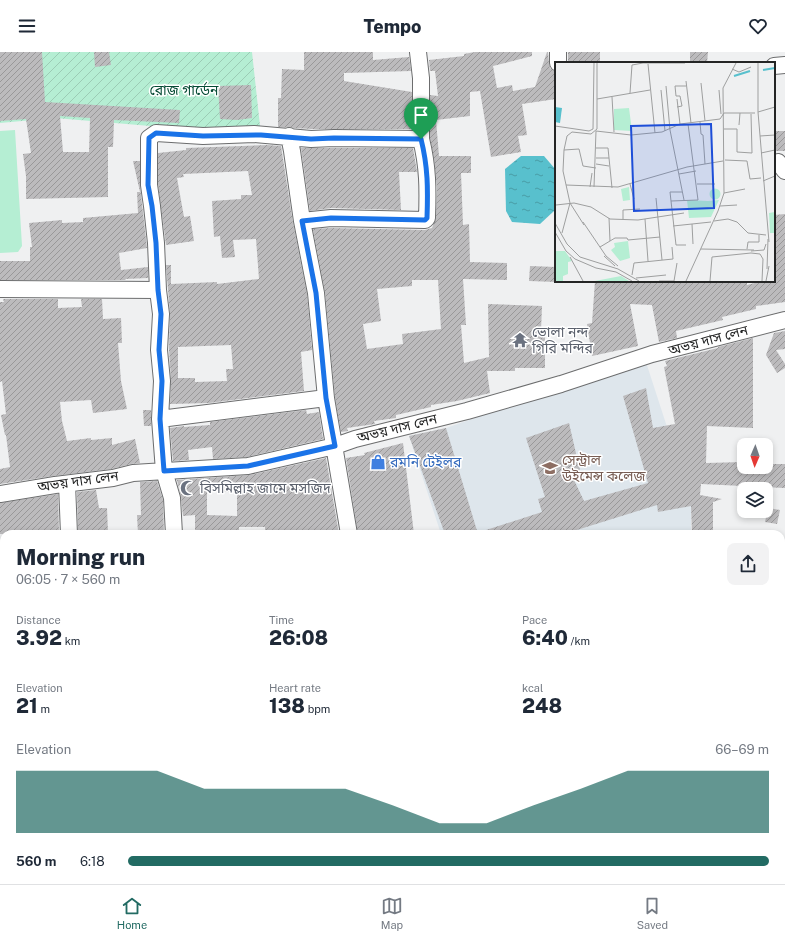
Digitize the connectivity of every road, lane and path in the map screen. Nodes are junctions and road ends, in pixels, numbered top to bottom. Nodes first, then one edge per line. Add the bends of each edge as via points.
1 (418, 52) edge
2 (785, 65) edge
3 (775, 66) edge
4 (289, 136) junction
5 (421, 139) junction
6 (302, 221) junction
7 (0, 289) edge
8 (158, 290) junction
9 (785, 320) edge
10 (326, 398) junction
11 (160, 419) junction
12 (335, 446) junction
13 (164, 471) junction
14 (67, 484) junction
15 (0, 494) edge
16 (69, 530) edge
17 (174, 530) edge
18 (348, 530) edge

1 - 5 street
2 - 3 street
4 - 5 street via 311,139
4 - 6 street
4 - 8 street via 156,133 149,138 148,185 156,243
5 - 6 street via 428,186 425,220 331,218
6 - 10 street via 316,293
7 - 8 street
8 - 11 street via 161,314
9 - 12 street, অভয় দাস লেন via 652,354 561,384
10 - 11 street
10 - 12 street
11 - 13 street
12 - 13 street, অভয় দাস লেন via 248,466
12 - 18 street
13 - 14 street, অভয় দাস লেন via 133,473
13 - 17 street via 172,498
14 - 15 street, অভয় দাস লেন
14 - 16 street

